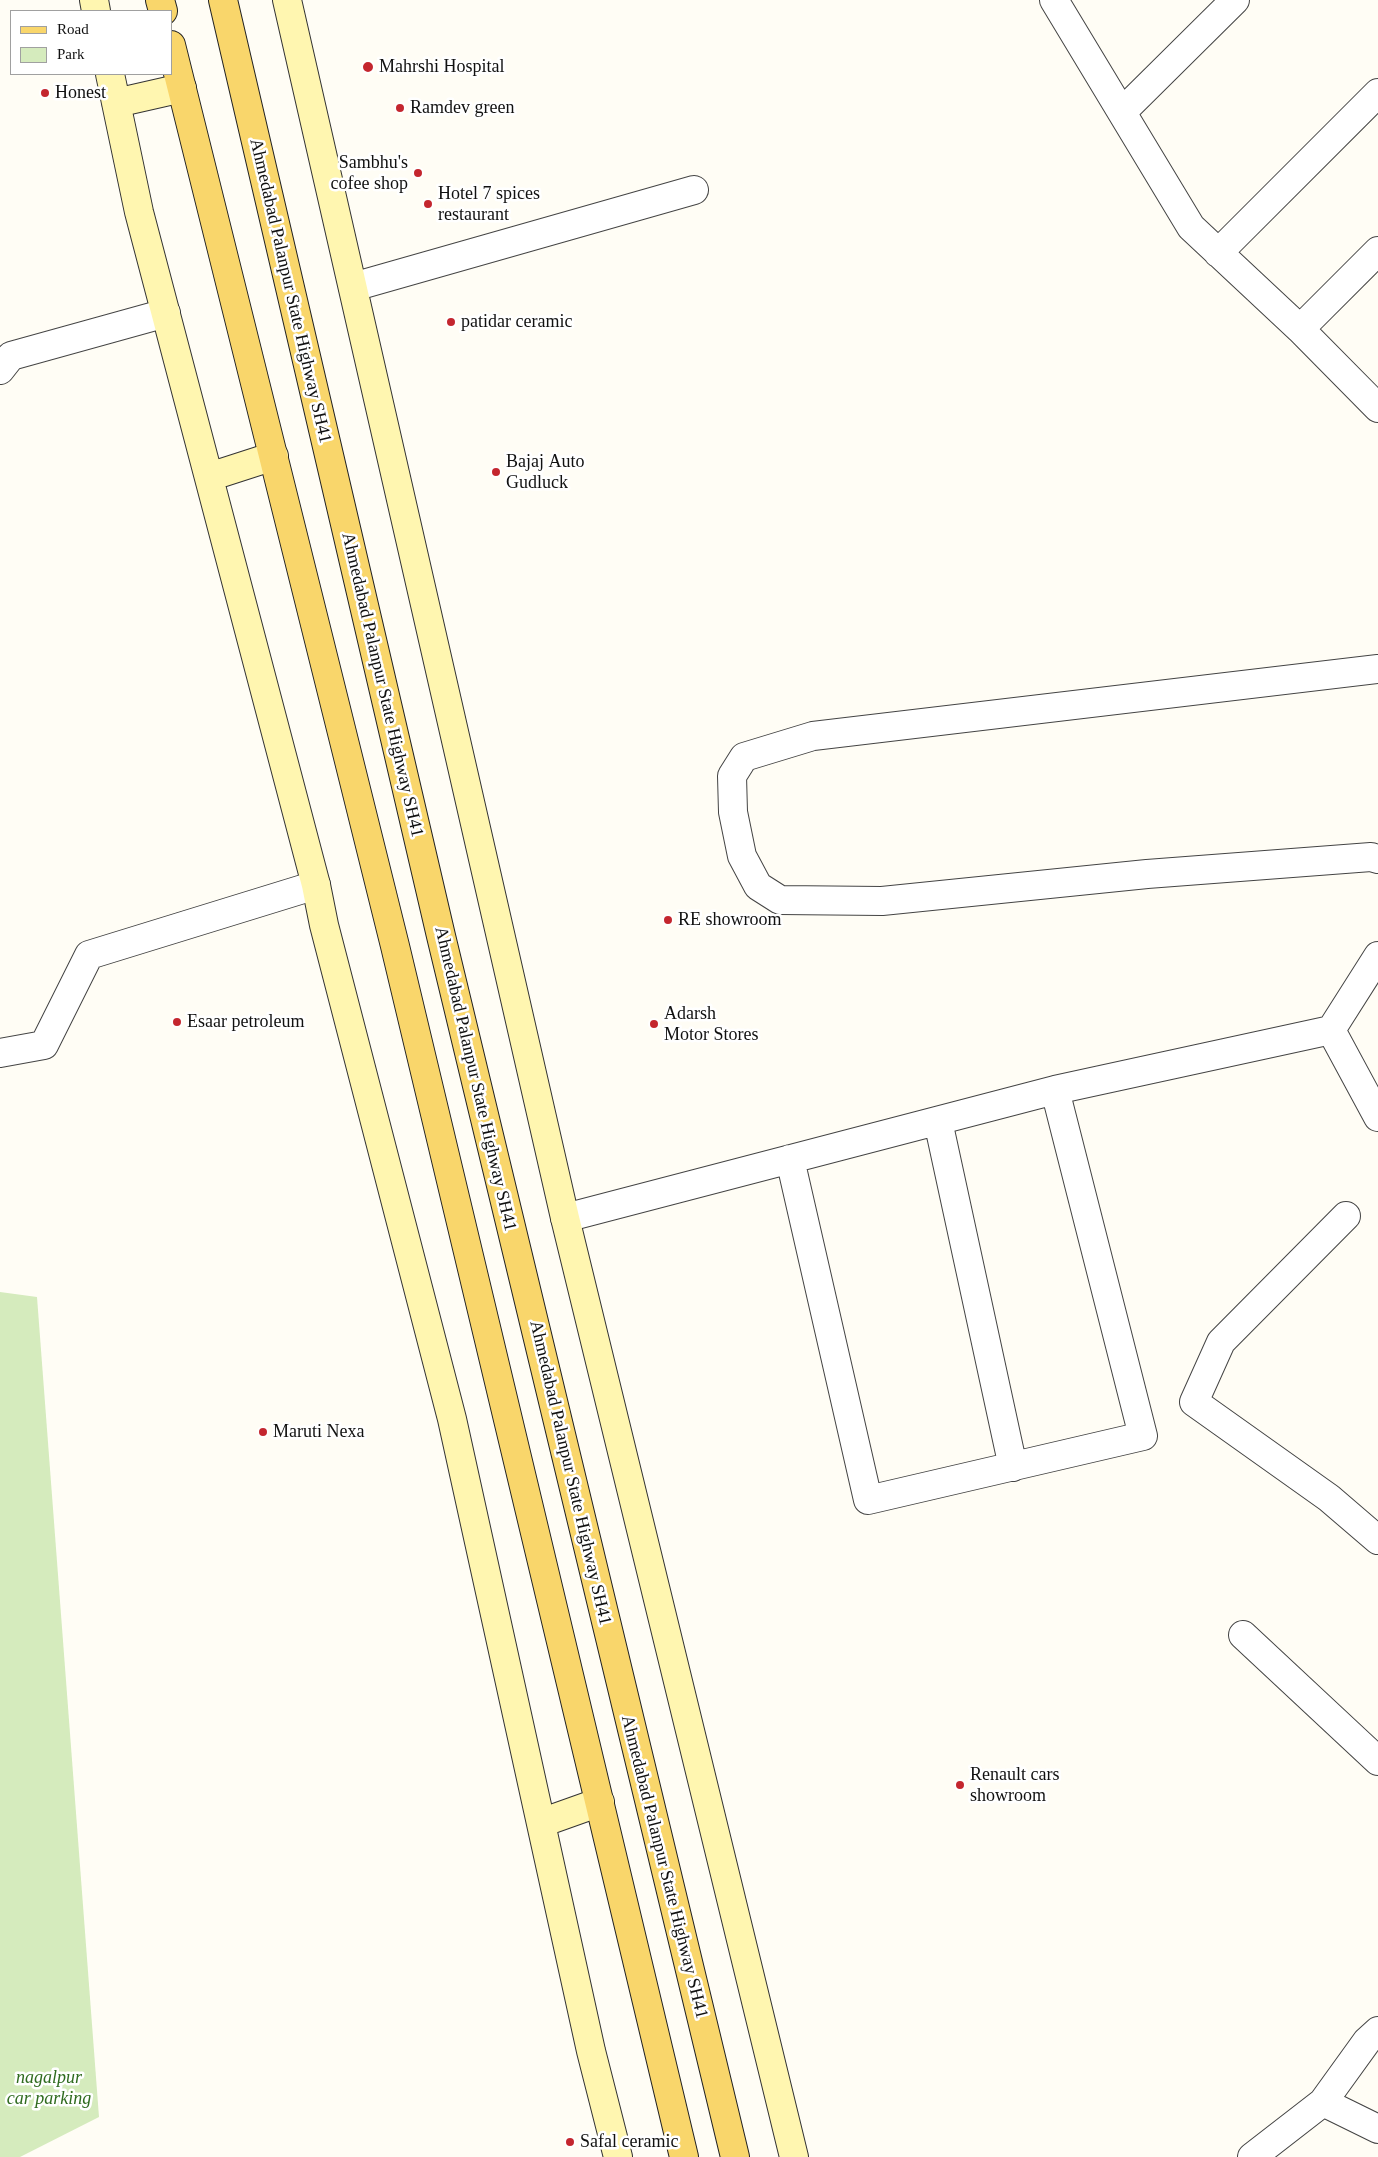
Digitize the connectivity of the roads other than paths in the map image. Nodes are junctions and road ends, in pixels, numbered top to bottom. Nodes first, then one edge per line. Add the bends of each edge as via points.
1 (223, 0) edge
2 (287, 0) edge
3 (1054, 0) edge
4 (1235, 0) edge
5 (172, 49) edge
6 (110, 75) edge
7 (182, 88) junction
8 (1378, 93) edge
9 (116, 102) junction
10 (1122, 112) junction
11 (694, 190) dead end
12 (1378, 251) edge
13 (1218, 253) junction
14 (353, 286) junction
15 (166, 313) junction
16 (1300, 329) junction
17 (0, 370) edge
18 (1378, 408) edge
19 (274, 456) junction
20 (209, 477) junction
21 (1378, 669) edge
22 (1378, 859) edge
23 (316, 885) junction
24 (1378, 956) edge
25 (1331, 1030) junction
26 (0, 1053) edge
27 (1055, 1090) junction
28 (1378, 1117) edge
29 (938, 1121) junction
30 (790, 1159) junction
31 (1346, 1216) dead end
32 (565, 1218) junction
33 (1013, 1467) junction
34 (1378, 1540) edge
35 (1243, 1636) dead end
36 (1378, 1761) edge
37 (600, 1802) junction
38 (541, 1823) junction
39 (1378, 2031) edge
40 (1323, 2102) junction
41 (1378, 2129) edge
42 (618, 2157) edge
43 (684, 2157) edge
44 (735, 2157) edge
45 (794, 2157) edge
46 (1252, 2157) edge

1 - 44 main road, Ahmedabad Palanpur State Highway SH41 via 441,936
2 - 14 street
3 - 10 street
4 - 10 street
5 - 7 main road
6 - 9 street
7 - 9 street
7 - 19 main road
8 - 13 street
9 - 15 street via 139,212
10 - 13 street via 1191,227
11 - 14 street
12 - 16 street
13 - 16 street
14 - 32 street
15 - 17 street via 11,356
15 - 20 street
16 - 18 street
19 - 20 street
19 - 37 main road
20 - 23 street
21 - 22 street via 813,736 744,757 732,776 733,812 742,856 758,886 780,900 882,901 1147,874
23 - 26 street via 89,955 44,1045
23 - 38 street via 452,1419
24 - 25 street
25 - 27 street
25 - 28 street
27 - 29 street
27 - 33 street via 1143,1436
29 - 30 street
29 - 33 street
30 - 32 street
30 - 33 street via 868,1500
31 - 34 street via 1221,1342 1194,1402 1330,1498
32 - 45 street
35 - 36 street
37 - 38 street
37 - 43 main road
38 - 42 street
39 - 40 street
40 - 41 street
40 - 46 street

